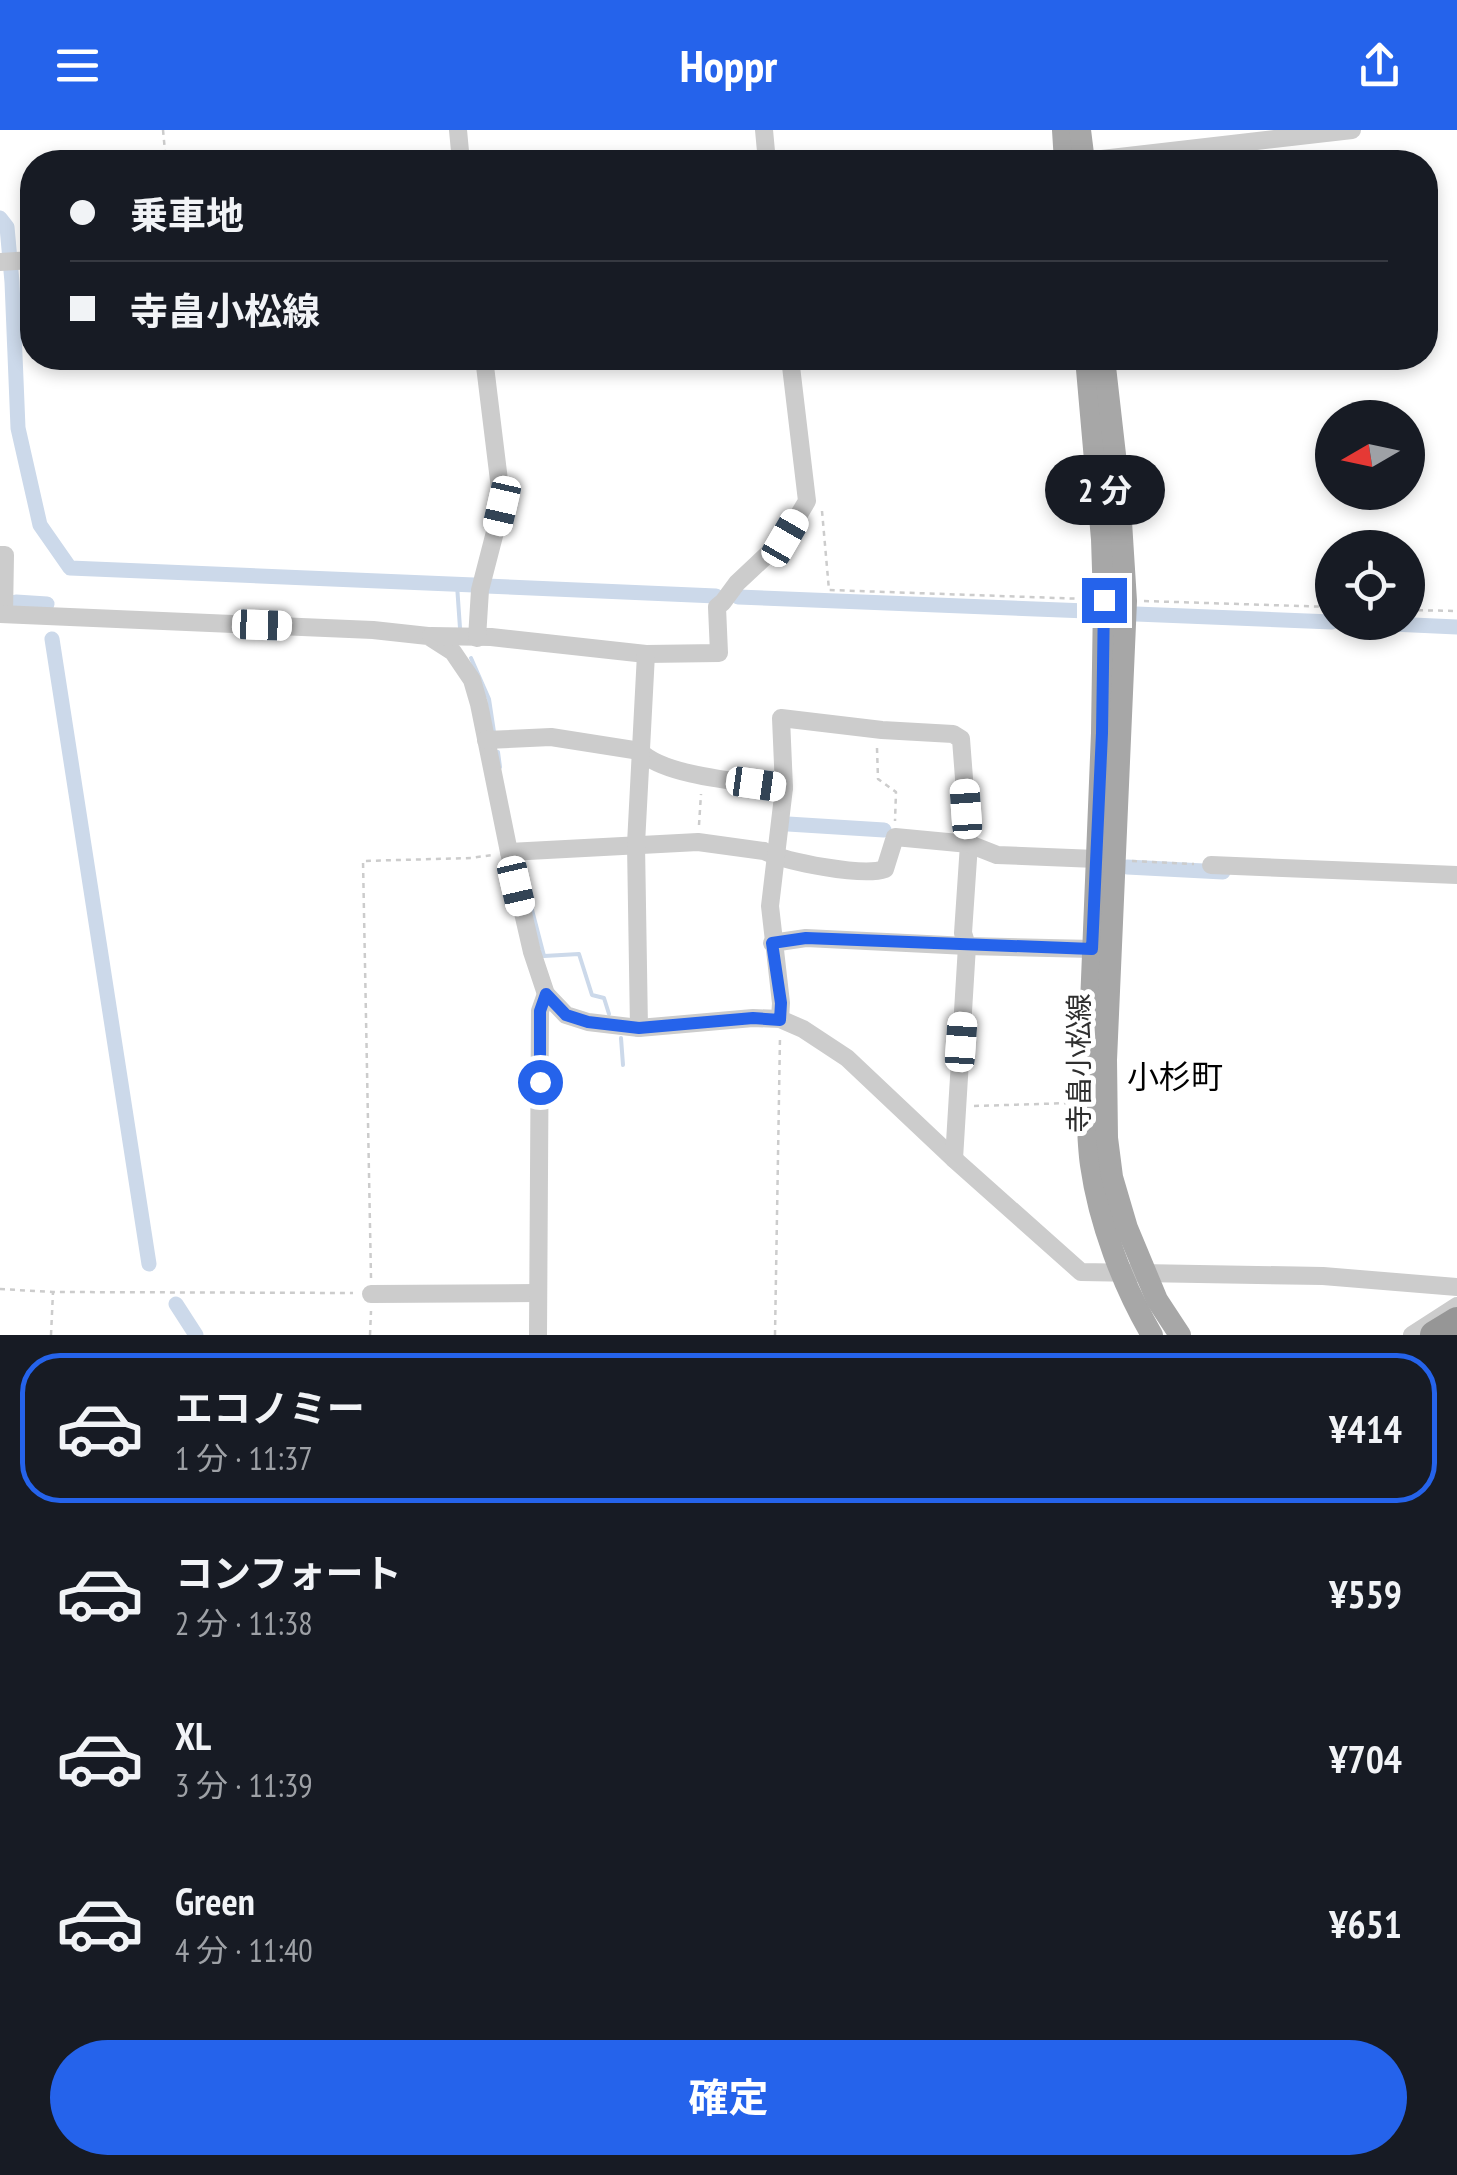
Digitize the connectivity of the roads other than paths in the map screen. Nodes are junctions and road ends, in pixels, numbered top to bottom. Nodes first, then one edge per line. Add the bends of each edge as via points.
1 (1352, 130) edge
2 (1183, 150) edge
3 (485, 370) edge
4 (791, 370) edge
5 (1087, 370) edge
6 (1105, 370) edge
7 (0, 555) edge
8 (1115, 600) junction
9 (2, 614) edge
10 (428, 636) junction
11 (477, 638) junction
12 (646, 654) junction
13 (486, 740) junction
14 (640, 751) junction
15 (784, 788) junction
16 (636, 844) junction
17 (969, 844) junction
18 (509, 852) junction
19 (774, 856) junction
20 (1104, 860) junction
21 (1211, 865) road end
22 (1457, 874) edge
23 (772, 943) junction
24 (967, 946) junction
25 (1092, 949) junction
26 (546, 994) junction
27 (780, 1020) junction
28 (639, 1028) junction
29 (954, 1158) junction
30 (1121, 1274) junction
31 (1146, 1274) junction
32 (1457, 1287) edge
33 (538, 1293) junction
34 (371, 1294) road end
35 (1457, 1306) edge
36 (1457, 1321) edge
37 (538, 1335) edge
38 (1152, 1335) edge
39 (1180, 1335) edge
40 (1412, 1335) edge
41 (1434, 1335) edge

1 - 2 street
3 - 11 street via 502,506 480,590
4 - 12 street via 807,501 785,538 717,606 719,653
5 - 8 main road, 寺畠小松線 via 1102,539
6 - 8 main road, 寺畠小松線 via 1118,490
7 - 9 street via 6,555
8 - 20 main road, 寺畠小松線
9 - 10 street
10 - 11 street
10 - 13 street via 454,652 472,680
11 - 12 street
12 - 14 street
13 - 14 street via 551,737
13 - 18 street
14 - 15 street via 694,775
14 - 16 street
15 - 17 street via 781,718 953,734 961,738
15 - 19 street
16 - 18 street
16 - 19 street via 698,842
16 - 28 street
17 - 19 street via 894,837 885,869 874,873
17 - 20 street via 998,856
17 - 24 street
18 - 26 street
19 - 23 street
20 - 25 main road, 寺畠小松線
20 - 31 main road, 寺畠小松線 via 1107,1138 1121,1211
21 - 22 street
23 - 24 street via 806,938
23 - 27 street
24 - 25 street
24 - 29 street
25 - 30 main road, 寺畠小松線 via 1092,1167
26 - 28 street via 566,1015
26 - 33 street via 540,1011
27 - 28 street
27 - 29 street via 846,1058
29 - 30 street via 1082,1272
30 - 31 street
30 - 38 main road, 寺畠小松線
31 - 32 street via 1323,1276
31 - 39 main road, 寺畠小松線
33 - 34 street
33 - 37 street
35 - 40 street
36 - 41 highway

